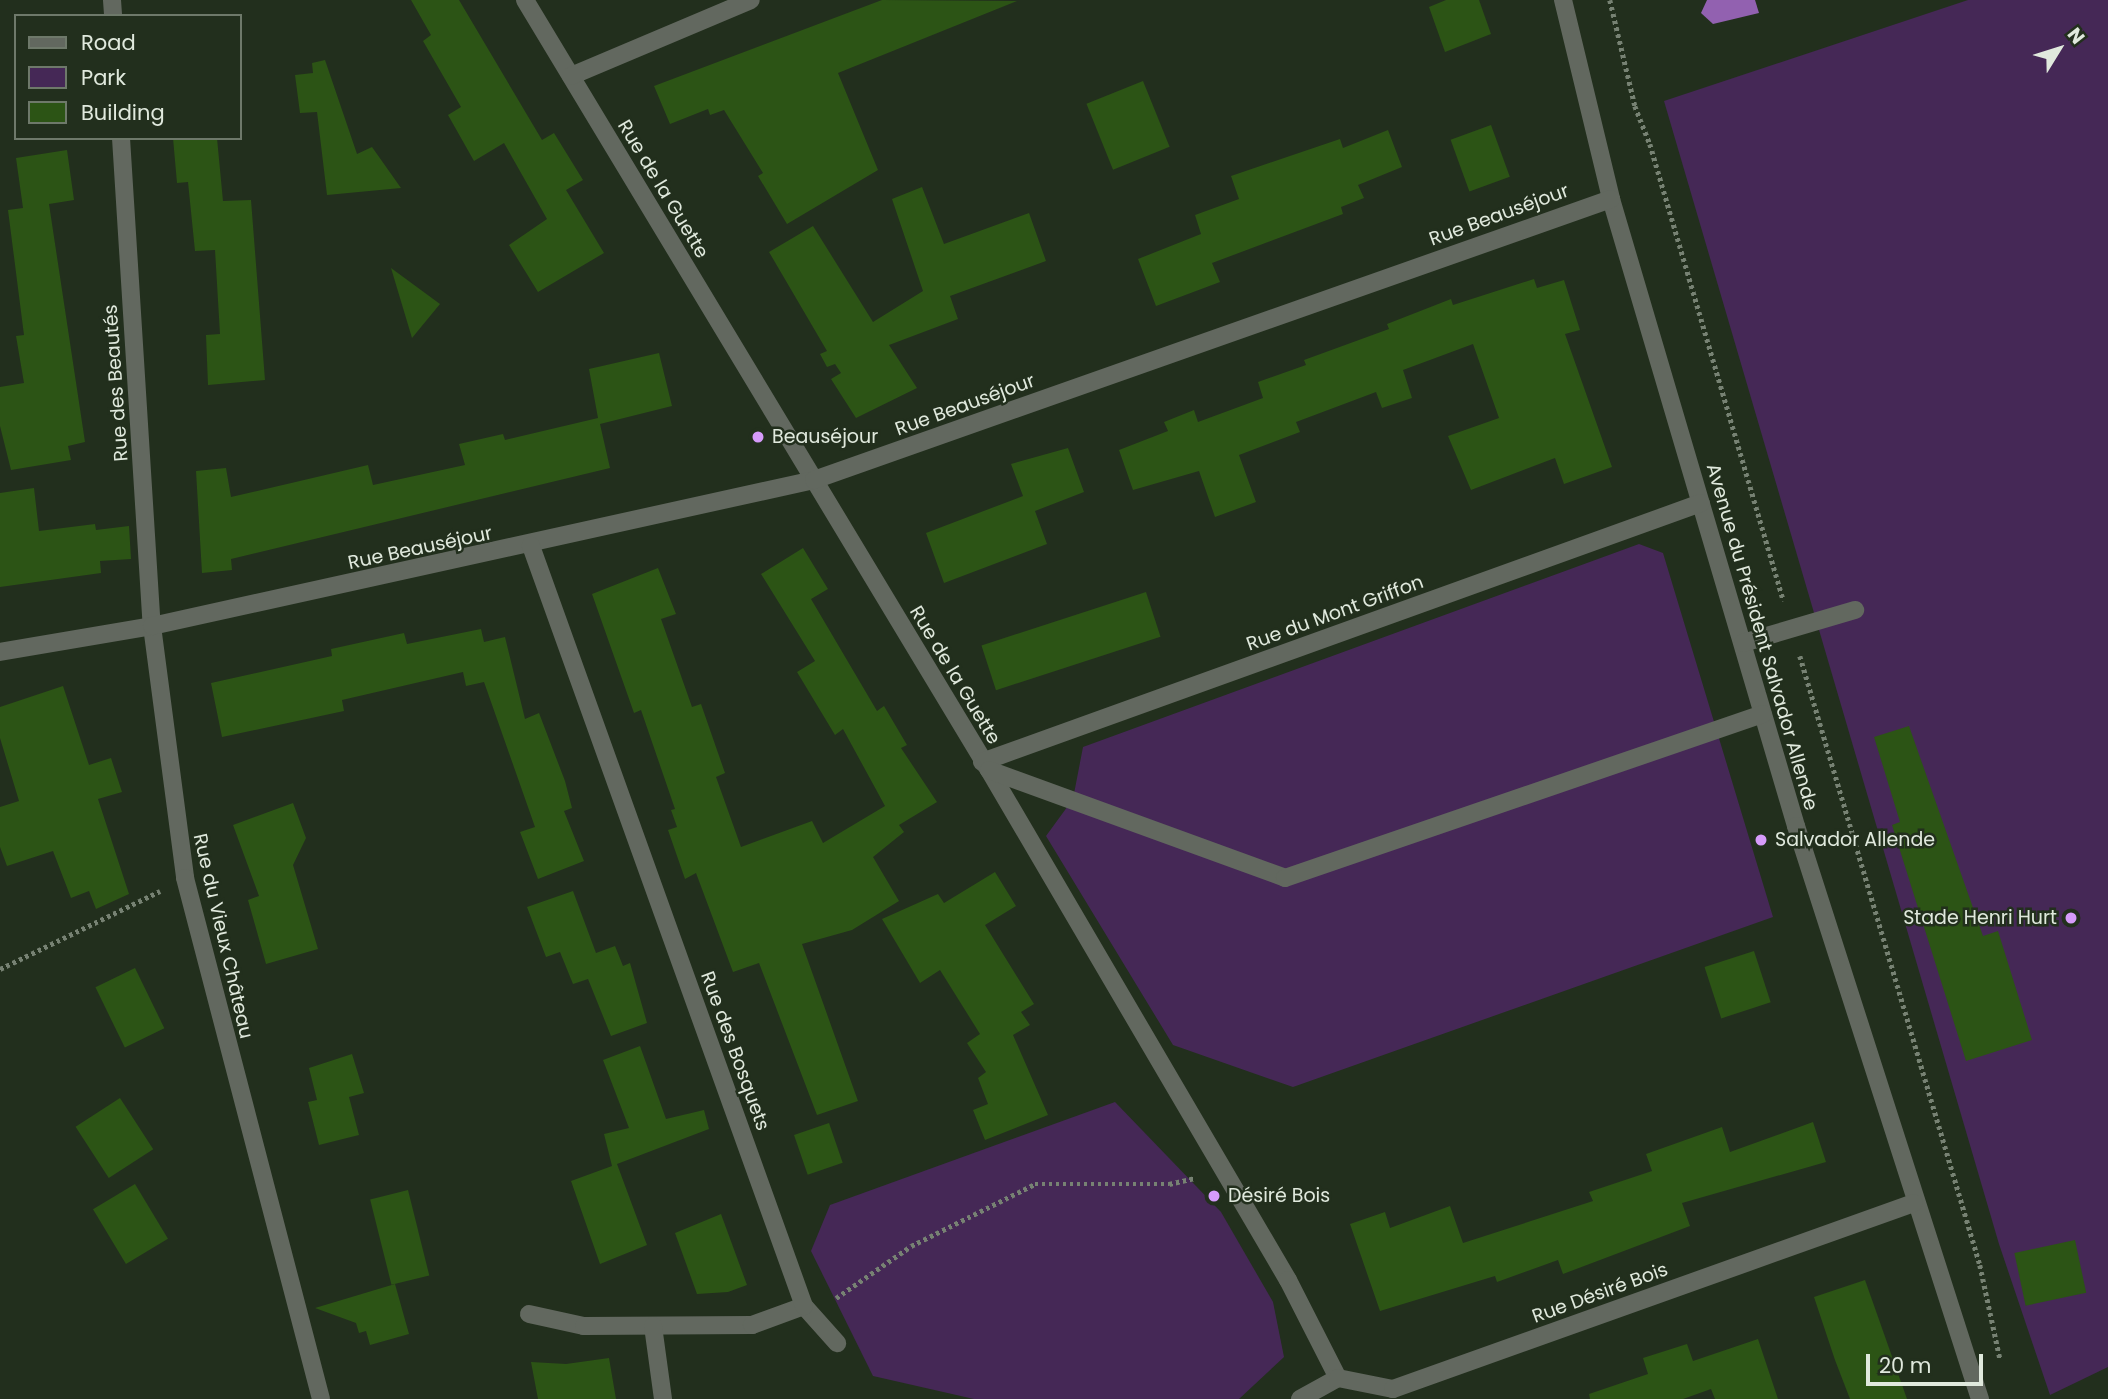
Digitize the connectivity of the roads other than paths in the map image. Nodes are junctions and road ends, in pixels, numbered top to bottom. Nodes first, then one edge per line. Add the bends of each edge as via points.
1 (525, 0) edge
2 (751, 0) edge
3 (1563, 0) edge
4 (571, 76) junction
5 (121, 140) edge
6 (1611, 199) junction
7 (814, 481) junction
8 (1701, 502) junction
9 (531, 546) junction
10 (1855, 610) dead end
11 (152, 626) junction
12 (1743, 643) junction
13 (0, 652) edge
14 (1763, 713) junction
15 (986, 766) junction
16 (1914, 1203) junction
17 (804, 1306) junction
18 (529, 1314) dead end
19 (653, 1326) junction
20 (837, 1343) dead end
21 (1338, 1378) junction
22 (321, 1399) edge
23 (663, 1399) edge
24 (1300, 1399) edge
25 (1980, 1399) edge

1 - 4 street, Rue de la Guette
2 - 4 street
3 - 6 street, Avenue du Président Salvador Allende
4 - 7 street, Rue de la Guette
5 - 11 street, Rue des Beautés
6 - 7 street, Rue Beauséjour
6 - 8 street, Avenue du Président Salvador Allende
7 - 9 street, Rue Beauséjour
7 - 15 street, Rue de la Guette
8 - 12 street, Avenue du Président Salvador Allende
8 - 15 street, Rue du Mont Griffon
9 - 11 street, Rue Beauséjour
9 - 17 street, Rue des Bosquets
10 - 12 street
11 - 13 street
11 - 22 street, Rue du Vieux Château via 185,878
12 - 14 street, Avenue du Président Salvador Allende
14 - 15 street via 1284,878
14 - 16 street, Avenue du Président Salvador Allende
15 - 21 street, Rue de la Guette via 1288,1280
16 - 21 street, Rue Désiré Bois via 1393,1389
16 - 25 street, Avenue du Président Salvador Allende
17 - 19 street via 752,1325
17 - 20 street
18 - 19 street via 584,1326
19 - 23 street
21 - 24 street

